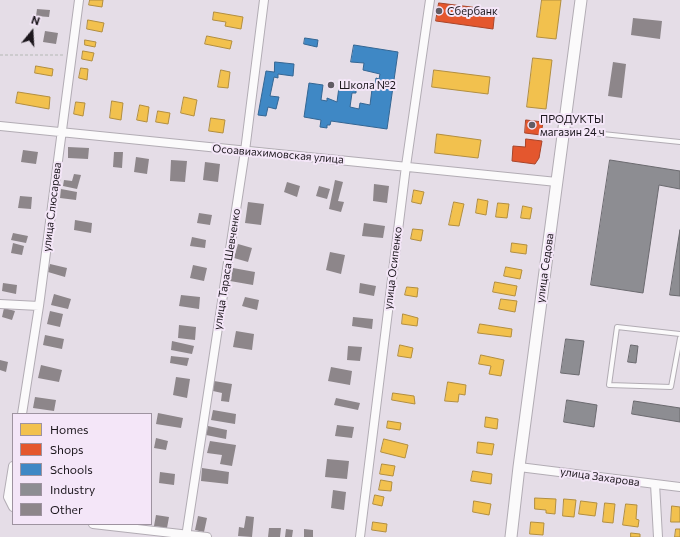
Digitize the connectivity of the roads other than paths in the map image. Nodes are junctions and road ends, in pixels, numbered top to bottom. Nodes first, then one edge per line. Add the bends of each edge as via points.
1 (79, 0) edge
2 (264, 0) edge
3 (430, 0) edge
4 (581, 0) edge
5 (0, 126) edge
6 (564, 130) junction
7 (62, 132) junction
8 (680, 142) edge
9 (244, 151) junction
10 (406, 166) junction
11 (557, 182) junction
12 (0, 304) edge
13 (39, 306) junction
14 (680, 334) edge
15 (680, 338) edge
16 (22, 413) edge
17 (519, 466) junction
18 (12, 472) edge
19 (655, 484) junction
20 (680, 487) edge
21 (12, 505) edge
22 (101, 525) edge
23 (187, 536) edge
24 (207, 537) edge
25 (360, 537) edge
26 (512, 537) edge
27 (658, 537) edge

1 - 7 street, улица Слюсарева
2 - 9 street, улица Тараса Шевченко
3 - 10 street, улица Осипенко
4 - 6 main road, улица Седова
5 - 7 street, Осоавиахимовская улица
6 - 8 lane
6 - 11 main road, улица Седова
7 - 9 street, Осоавиахимовская улица
7 - 13 street, улица Слюсарева
9 - 10 street, Осоавиахимовская улица
9 - 23 street, улица Тараса Шевченко
10 - 11 street, Осоавиахимовская улица
10 - 25 street, улица Осипенко
11 - 17 main road, улица Седова
12 - 13 street
13 - 16 street, улица Слюсарева
14 - 15 lane via 617,327 609,385 671,387
17 - 19 street, улица Захарова
17 - 26 main road, улица Седова
18 - 21 street via 8,497
19 - 20 street, улица Захарова
19 - 27 street
22 - 23 street
23 - 24 street

